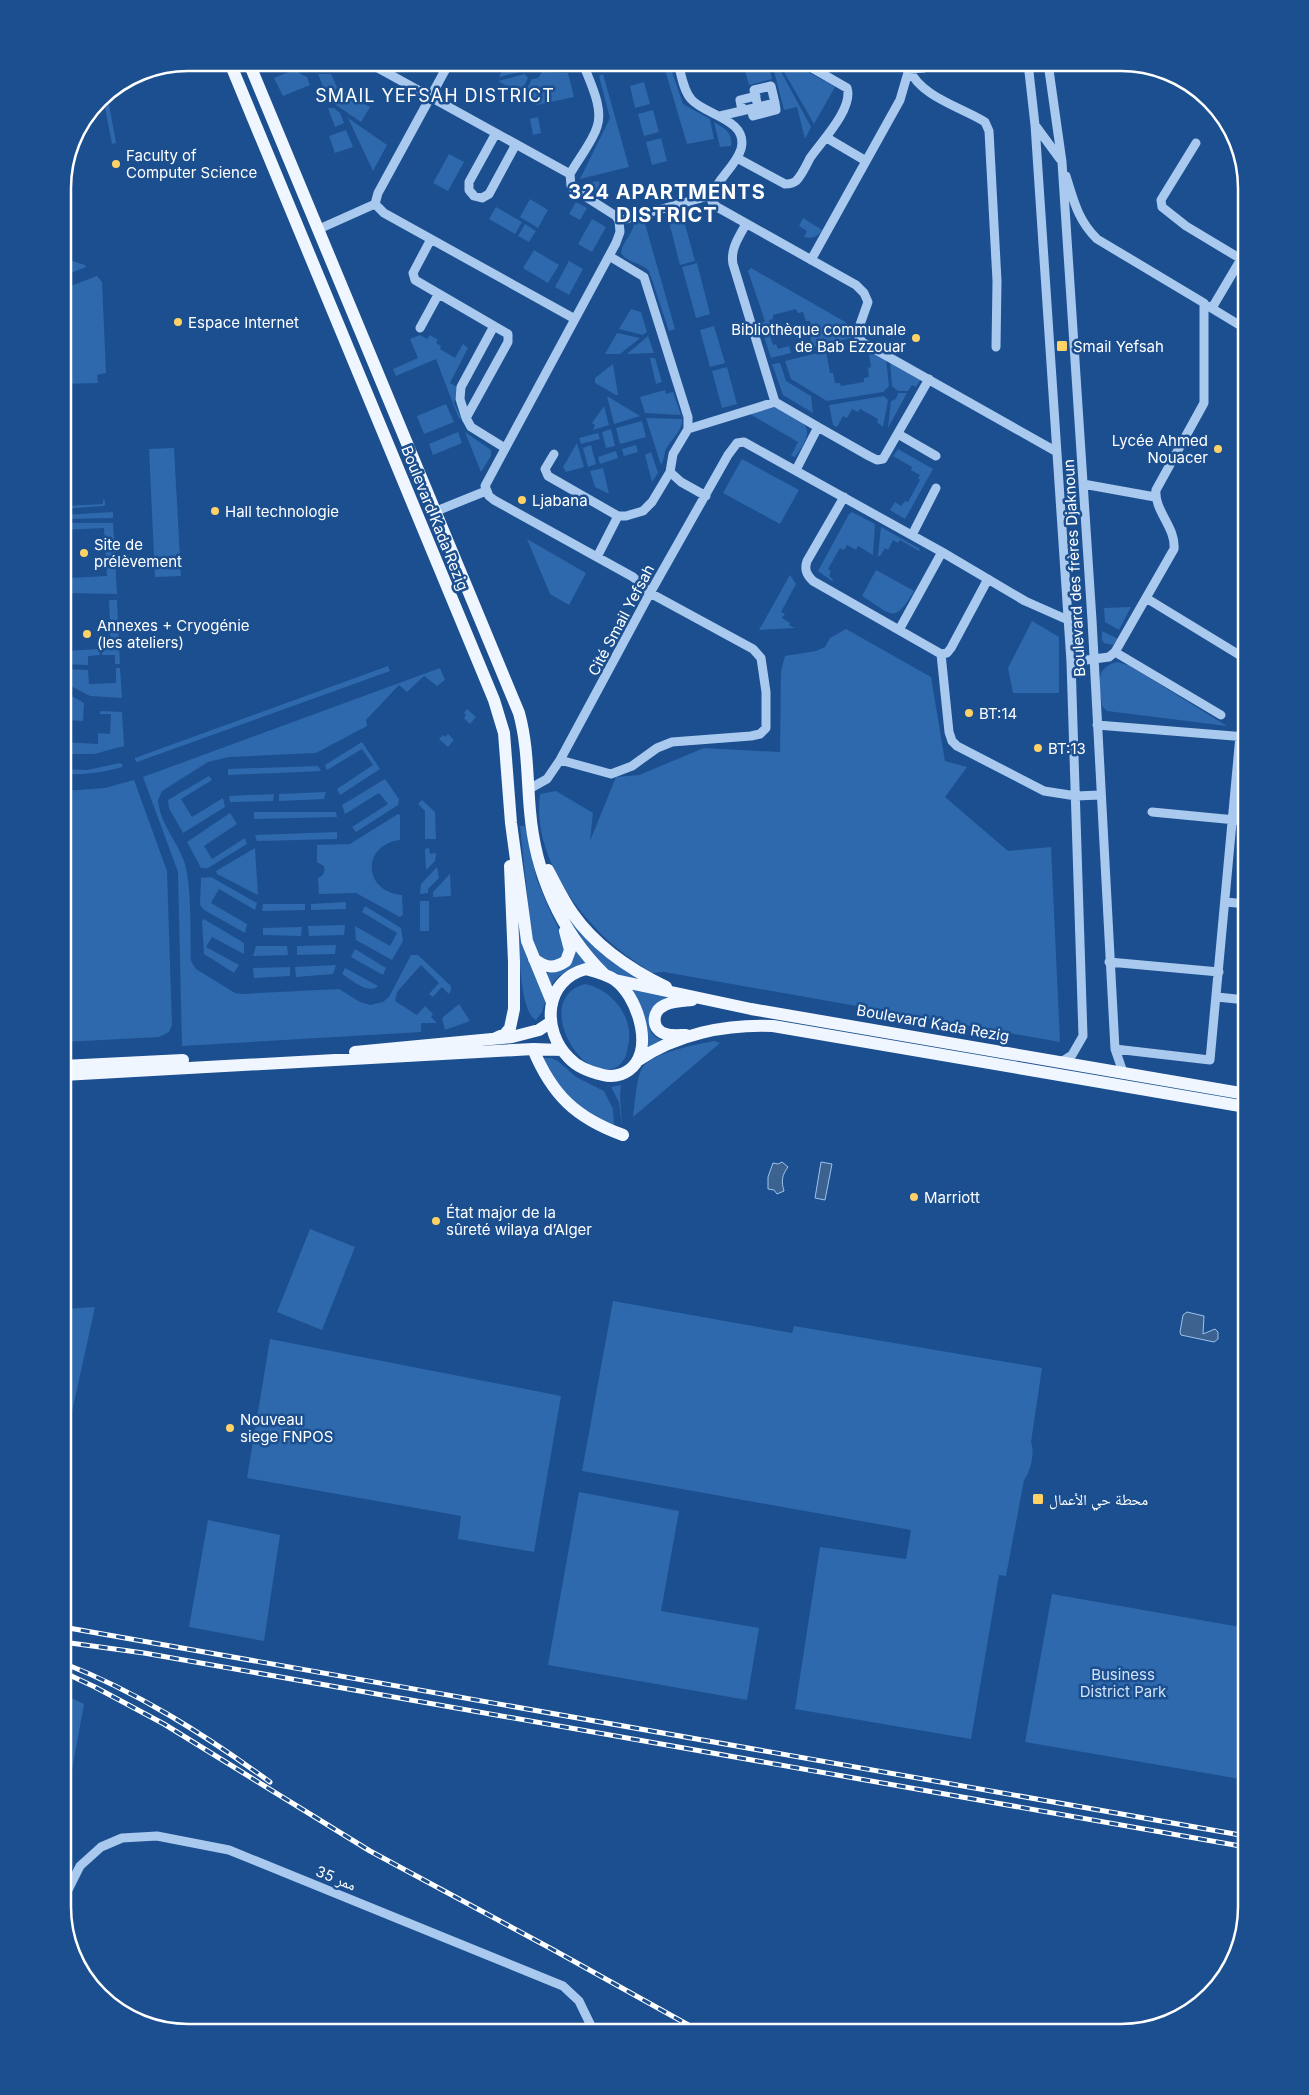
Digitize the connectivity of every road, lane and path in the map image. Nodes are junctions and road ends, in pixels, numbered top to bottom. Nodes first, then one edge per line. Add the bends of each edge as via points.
1 (234, 71) edge
2 (253, 71) edge
3 (392, 71) edge
4 (445, 71) edge
5 (586, 71) edge
6 (680, 71) edge
7 (817, 71) edge
8 (905, 71) edge
9 (909, 71) edge
10 (1029, 71) edge
11 (1049, 71) edge
12 (756, 96) junction
13 (431, 97) junction
14 (751, 109) junction
15 (720, 116) junction
16 (1035, 125) junction
17 (496, 133) junction
18 (827, 138) junction
19 (1196, 143) dead end
20 (516, 144) junction
21 (737, 158) junction
22 (866, 161) junction
23 (1062, 162) junction
24 (570, 174) junction
25 (712, 194) junction
26 (375, 204) junction
27 (620, 221) junction
28 (746, 224) junction
29 (319, 229) junction
30 (431, 239) junction
31 (1238, 251) edge
32 (609, 256) junction
33 (811, 260) junction
34 (1238, 264) edge
35 (438, 295) junction
36 (1208, 306) junction
37 (575, 319) junction
38 (1238, 324) edge
39 (494, 326) junction
40 (420, 328) dead end
41 (996, 347) dead end
42 (929, 379) junction
43 (775, 402) junction
44 (466, 418) junction
45 (818, 427) junction
46 (688, 429) junction
47 (898, 434) junction
48 (505, 448) junction
49 (1057, 452) junction
50 (554, 454) dead end
51 (936, 456) dead end
52 (796, 470) junction
53 (670, 472) junction
54 (1083, 484) junction
55 (936, 488) dead end
56 (486, 491) junction
57 (706, 496) junction
58 (844, 497) junction
59 (1155, 497) junction
60 (434, 512) junction
61 (618, 516) junction
62 (912, 535) junction
63 (942, 552) junction
64 (597, 557) junction
65 (988, 579) junction
66 (650, 593) junction
67 (1146, 598) junction
68 (1068, 620) junction
69 (899, 630) junction
70 (1115, 652) junction
71 (941, 654) junction
72 (1238, 654) edge
73 (1094, 660) junction
74 (1071, 662) junction
75 (1221, 715) dead end
76 (1097, 725) junction
77 (1238, 736) edge
78 (560, 760) junction
79 (1238, 778) edge
80 (529, 789) junction
81 (1100, 795) junction
82 (1076, 796) junction
83 (1152, 812) dead end
84 (1233, 820) junction
85 (1238, 820) edge
86 (511, 824) junction
87 (538, 852) junction
88 (1226, 902) junction
89 (1238, 903) edge
90 (559, 914) junction
91 (534, 958) junction
92 (1109, 962) junction
93 (1219, 972) junction
94 (609, 977) junction
95 (680, 993) junction
96 (1217, 997) junction
97 (699, 999) junction
98 (1238, 999) edge
99 (552, 1002) junction
100 (552, 1022) junction
101 (694, 1035) junction
102 (496, 1038) junction
103 (533, 1049) junction
104 (1115, 1049) junction
105 (562, 1050) junction
106 (352, 1056) junction
107 (637, 1061) junction
108 (1061, 1062) junction
109 (71, 1066) edge
110 (1123, 1072) junction
111 (71, 1074) edge
112 (1238, 1093) edge
113 (1238, 1106) edge
114 (624, 1134) dead end
115 (71, 1883) edge
116 (590, 2024) edge

1 - 86 main road, Boulevard Kada Rezig via 494,700 504,733
2 - 29 main road, Boulevard Kada Rezig
3 - 13 street
4 - 13 street
5 - 24 street via 599,118
6 - 15 street via 688,96
7 - 18 street via 849,92 847,102
8 - 22 street via 900,100
9 - 41 street via 923,88 985,122 989,131 997,281
10 - 16 street, Boulevard des frères Djaknoun
11 - 23 street, Boulevard des frères Djaknoun
12 - 14 street
12 - 14 street via 740,100
12 - 14 street via 754,90 771,86 775,103
13 - 17 street
13 - 26 street
14 - 15 street
15 - 21 street via 739,134 742,148
16 - 23 street
16 - 49 street, Boulevard des frères Djaknoun
17 - 20 street
17 - 20 street via 469,182 468,190 474,196 482,198 489,194
18 - 21 street via 792,184 780,182
18 - 22 street
19 - 31 street via 1161,200 1162,207 1186,226
20 - 24 street
21 - 25 street
22 - 33 street
23 - 36 street via 1078,215 1097,240
23 - 54 street, Boulevard des frères Djaknoun
24 - 27 street via 571,186 575,190
25 - 27 street
25 - 28 street via 712,202 717,207
26 - 29 street
26 - 30 street
27 - 32 street via 620,232
28 - 33 street
28 - 43 street via 735,246 733,264
29 - 60 main road, Boulevard Kada Rezig
30 - 35 street via 413,276 417,283
30 - 37 street
32 - 37 street
32 - 46 street via 644,277 688,417
33 - 42 street via 856,285 864,293 868,302 857,333 862,342
34 - 36 street
35 - 39 street
35 - 40 street
36 - 38 street
36 - 59 street via 1202,411 1159,482
37 - 48 street
39 - 44 street via 461,387 460,399
39 - 44 street via 508,334 508,342
42 - 47 street
42 - 49 street
43 - 45 street
43 - 46 street
44 - 48 street via 475,431
45 - 47 street via 878,460 885,456
45 - 52 street
46 - 53 street via 673,454
47 - 51 street
48 - 56 street via 485,486
49 - 68 street, Boulevard des frères Djaknoun
50 - 61 street via 545,469 548,476
52 - 57 street, Cité Smail Yefsah via 744,442 737,443
52 - 58 street
53 - 57 street
53 - 61 street via 648,507 636,514
54 - 59 street
54 - 73 street, Boulevard des frères Djaknoun
55 - 62 street
56 - 60 street
56 - 64 street via 494,500
57 - 66 street, Cité Smail Yefsah
58 - 62 street
58 - 69 street via 807,561 807,575
59 - 67 street via 1175,542
60 - 80 main road, Boulevard Kada Rezig via 519,713 526,742
61 - 64 street
62 - 63 street
63 - 65 street
63 - 69 street
64 - 66 street via 633,577
65 - 68 street via 1031,604
65 - 71 street via 947,653
66 - 78 street, Cité Smail Yefsah
66 - 78 street via 753,649 761,658 766,692 766,728 751,736 672,742 657,748 632,766 611,774
67 - 70 street
67 - 72 street
68 - 74 street, Boulevard des frères Djaknoun
69 - 71 street
70 - 73 street via 1109,658
70 - 75 street
71 - 82 street via 952,741 1044,791
73 - 74 street
73 - 76 street, Boulevard des frères Djaknoun
74 - 82 street, Boulevard des frères Djaknoun
76 - 77 street
76 - 81 street, Boulevard des frères Djaknoun
78 - 80 street, Cité Smail Yefsah via 547,779
79 - 84 street
80 - 87 main road, Boulevard Kada Rezig
81 - 82 street
81 - 92 street, Boulevard des frères Djaknoun
82 - 108 street, Boulevard des frères Djaknoun via 1083,1036 1072,1055
83 - 84 street
84 - 85 street
84 - 88 street
86 - 91 main road, Boulevard Kada Rezig via 527,940
86 - 102 main road via 514,1009 510,1028
87 - 90 main road, Boulevard Kada Rezig
87 - 95 main road via 574,915 596,939 640,973
88 - 89 street
88 - 93 street
90 - 91 main road via 569,942 569,955 561,964 550,967
90 - 94 main road via 585,952
91 - 99 main road, Boulevard Kada Rezig
92 - 93 street
92 - 104 street, Boulevard des frères Djaknoun
93 - 96 street
94 - 95 main road, Boulevard Kada Rezig
94 - 99 main road, Boulevard Kada Rezig via 586,970 575,972 560,985
94 - 107 main road via 628,994 640,1022 642,1039
95 - 97 main road, Boulevard Kada Rezig
96 - 98 street
96 - 104 street via 1210,1060
97 - 101 main road via 666,1004 654,1015 654,1023 660,1031
97 - 108 main road, Boulevard Kada Rezig
99 - 100 main road, Boulevard Kada Rezig
100 - 102 main road via 539,1030
100 - 105 main road, Boulevard Kada Rezig
101 - 107 main road, Boulevard Kada Rezig via 657,1049
101 - 113 main road, Boulevard Kada Rezig via 744,1026 780,1027
102 - 106 main road
103 - 105 main road
103 - 106 main road
103 - 114 main road via 549,1082 570,1107 593,1123
104 - 110 street, Boulevard des frères Djaknoun
105 - 107 main road, Boulevard Kada Rezig via 580,1067 608,1077 621,1075
106 - 109 main road
106 - 111 main road
108 - 110 main road, Boulevard Kada Rezig
110 - 112 main road, Boulevard Kada Rezig
115 - 116 street, ممر 35 via 80,1866 101,1847 122,1838 157,1836 229,1850 563,1986 579,2001

